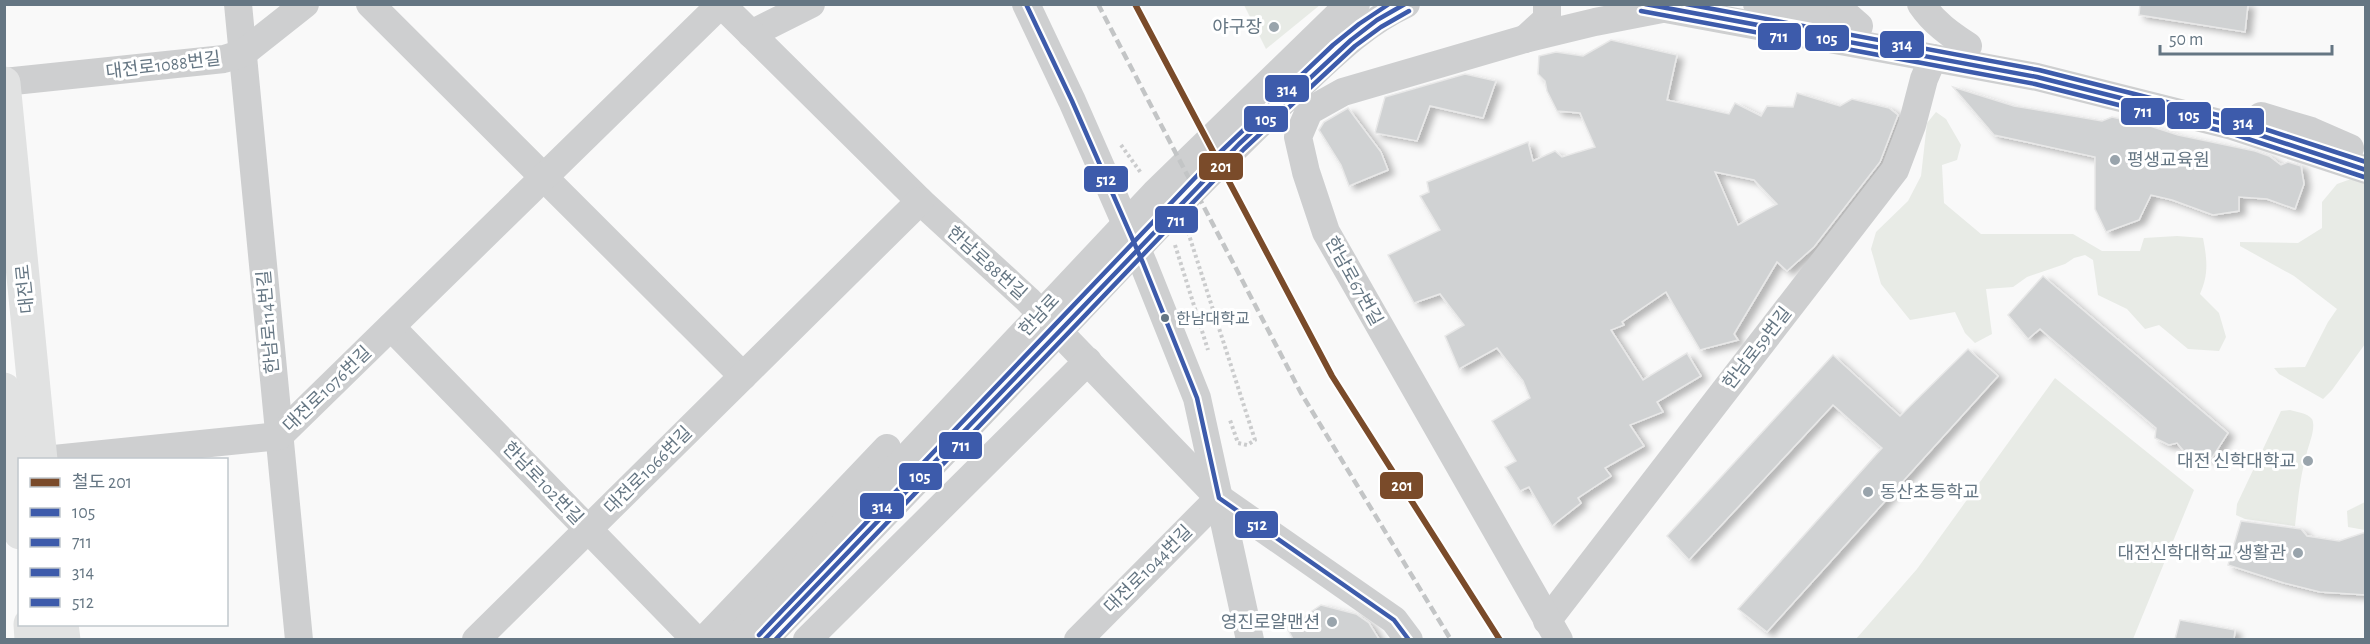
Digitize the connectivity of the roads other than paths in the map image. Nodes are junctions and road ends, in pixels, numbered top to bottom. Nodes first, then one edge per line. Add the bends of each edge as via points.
1 (238, 4) edge
2 (305, 4) edge
3 (370, 4) edge
4 (721, 4) edge
5 (811, 4) edge
6 (1026, 4) edge
7 (1406, 4) edge
8 (1547, 4) edge
9 (1757, 4) edge
10 (1840, 4) edge
11 (1921, 4) edge
12 (1652, 7) edge
13 (1820, 10) edge
14 (1349, 19) edge
15 (1859, 26) junction
16 (750, 34) junction
17 (1525, 39) junction
18 (1968, 46) junction
19 (243, 53) junction
20 (1933, 58) junction
21 (4, 83) edge
22 (2366, 154) edge
23 (2366, 170) edge
24 (544, 178) junction
25 (920, 201) junction
26 (1028, 300) junction
27 (391, 327) junction
28 (1088, 361) junction
29 (743, 376) junction
30 (4, 389) edge
31 (279, 436) junction
32 (24, 458) edge
33 (25, 458) edge
34 (55, 458) edge
35 (920, 460) junction
36 (1219, 498) junction
37 (588, 529) junction
38 (1553, 630) edge
39 (299, 639) edge
40 (476, 639) edge
41 (696, 639) edge
42 (704, 639) edge
43 (735, 639) edge
44 (764, 639) edge
45 (807, 639) edge
46 (1078, 639) edge
47 (1250, 639) edge
48 (1409, 639) edge

1 - 19 street, 한남로114번길
2 - 19 street, 대전로1088번길
3 - 24 street
4 - 16 street, 한남로88번길
4 - 24 street, 대전로1076번길
5 - 16 street
6 - 36 street via 1134,241 1197,398
7 - 14 street, 한남로 via 1392,11
8 - 17 street via 1547,19
9 - 13 street
10 - 15 street
11 - 18 street via 1948,33
12 - 17 street, 한남로67번길
12 - 20 street
13 - 15 street
14 - 35 street, 한남로 via 1155,193
15 - 18 street
16 - 25 street, 한남로88번길
17 - 38 street, 한남로67번길 via 1343,92 1309,111 1298,137 1326,232
18 - 22 street via 2178,92 2311,131
19 - 21 street, 대전로1088번길 via 224,59
19 - 31 street, 한남로114번길
20 - 23 street via 2037,77 2220,123
20 - 38 street, 한남로59번길 via 1895,170
21 - 33 main road, 대전로
24 - 27 street, 대전로1076번길
24 - 29 street
25 - 26 street, 한남로88번길
25 - 29 street, 대전로1066번길
26 - 28 street, 한남로88번길
26 - 42 street
27 - 31 street, 대전로1076번길
27 - 37 street, 한남로102번길
28 - 36 street, 한남로88번길
28 - 45 street
29 - 37 street, 대전로1066번길
30 - 32 main road, 대전로
31 - 34 street, 대전로1076번길
31 - 39 street, 한남로114번길
35 - 43 street, 한남로
35 - 44 street, 한남로
36 - 46 street, 대전로1044번길
36 - 47 street
36 - 48 street, 한남로88번길 via 1394,620
37 - 40 street, 대전로1066번길
37 - 41 street, 한남로102번길

